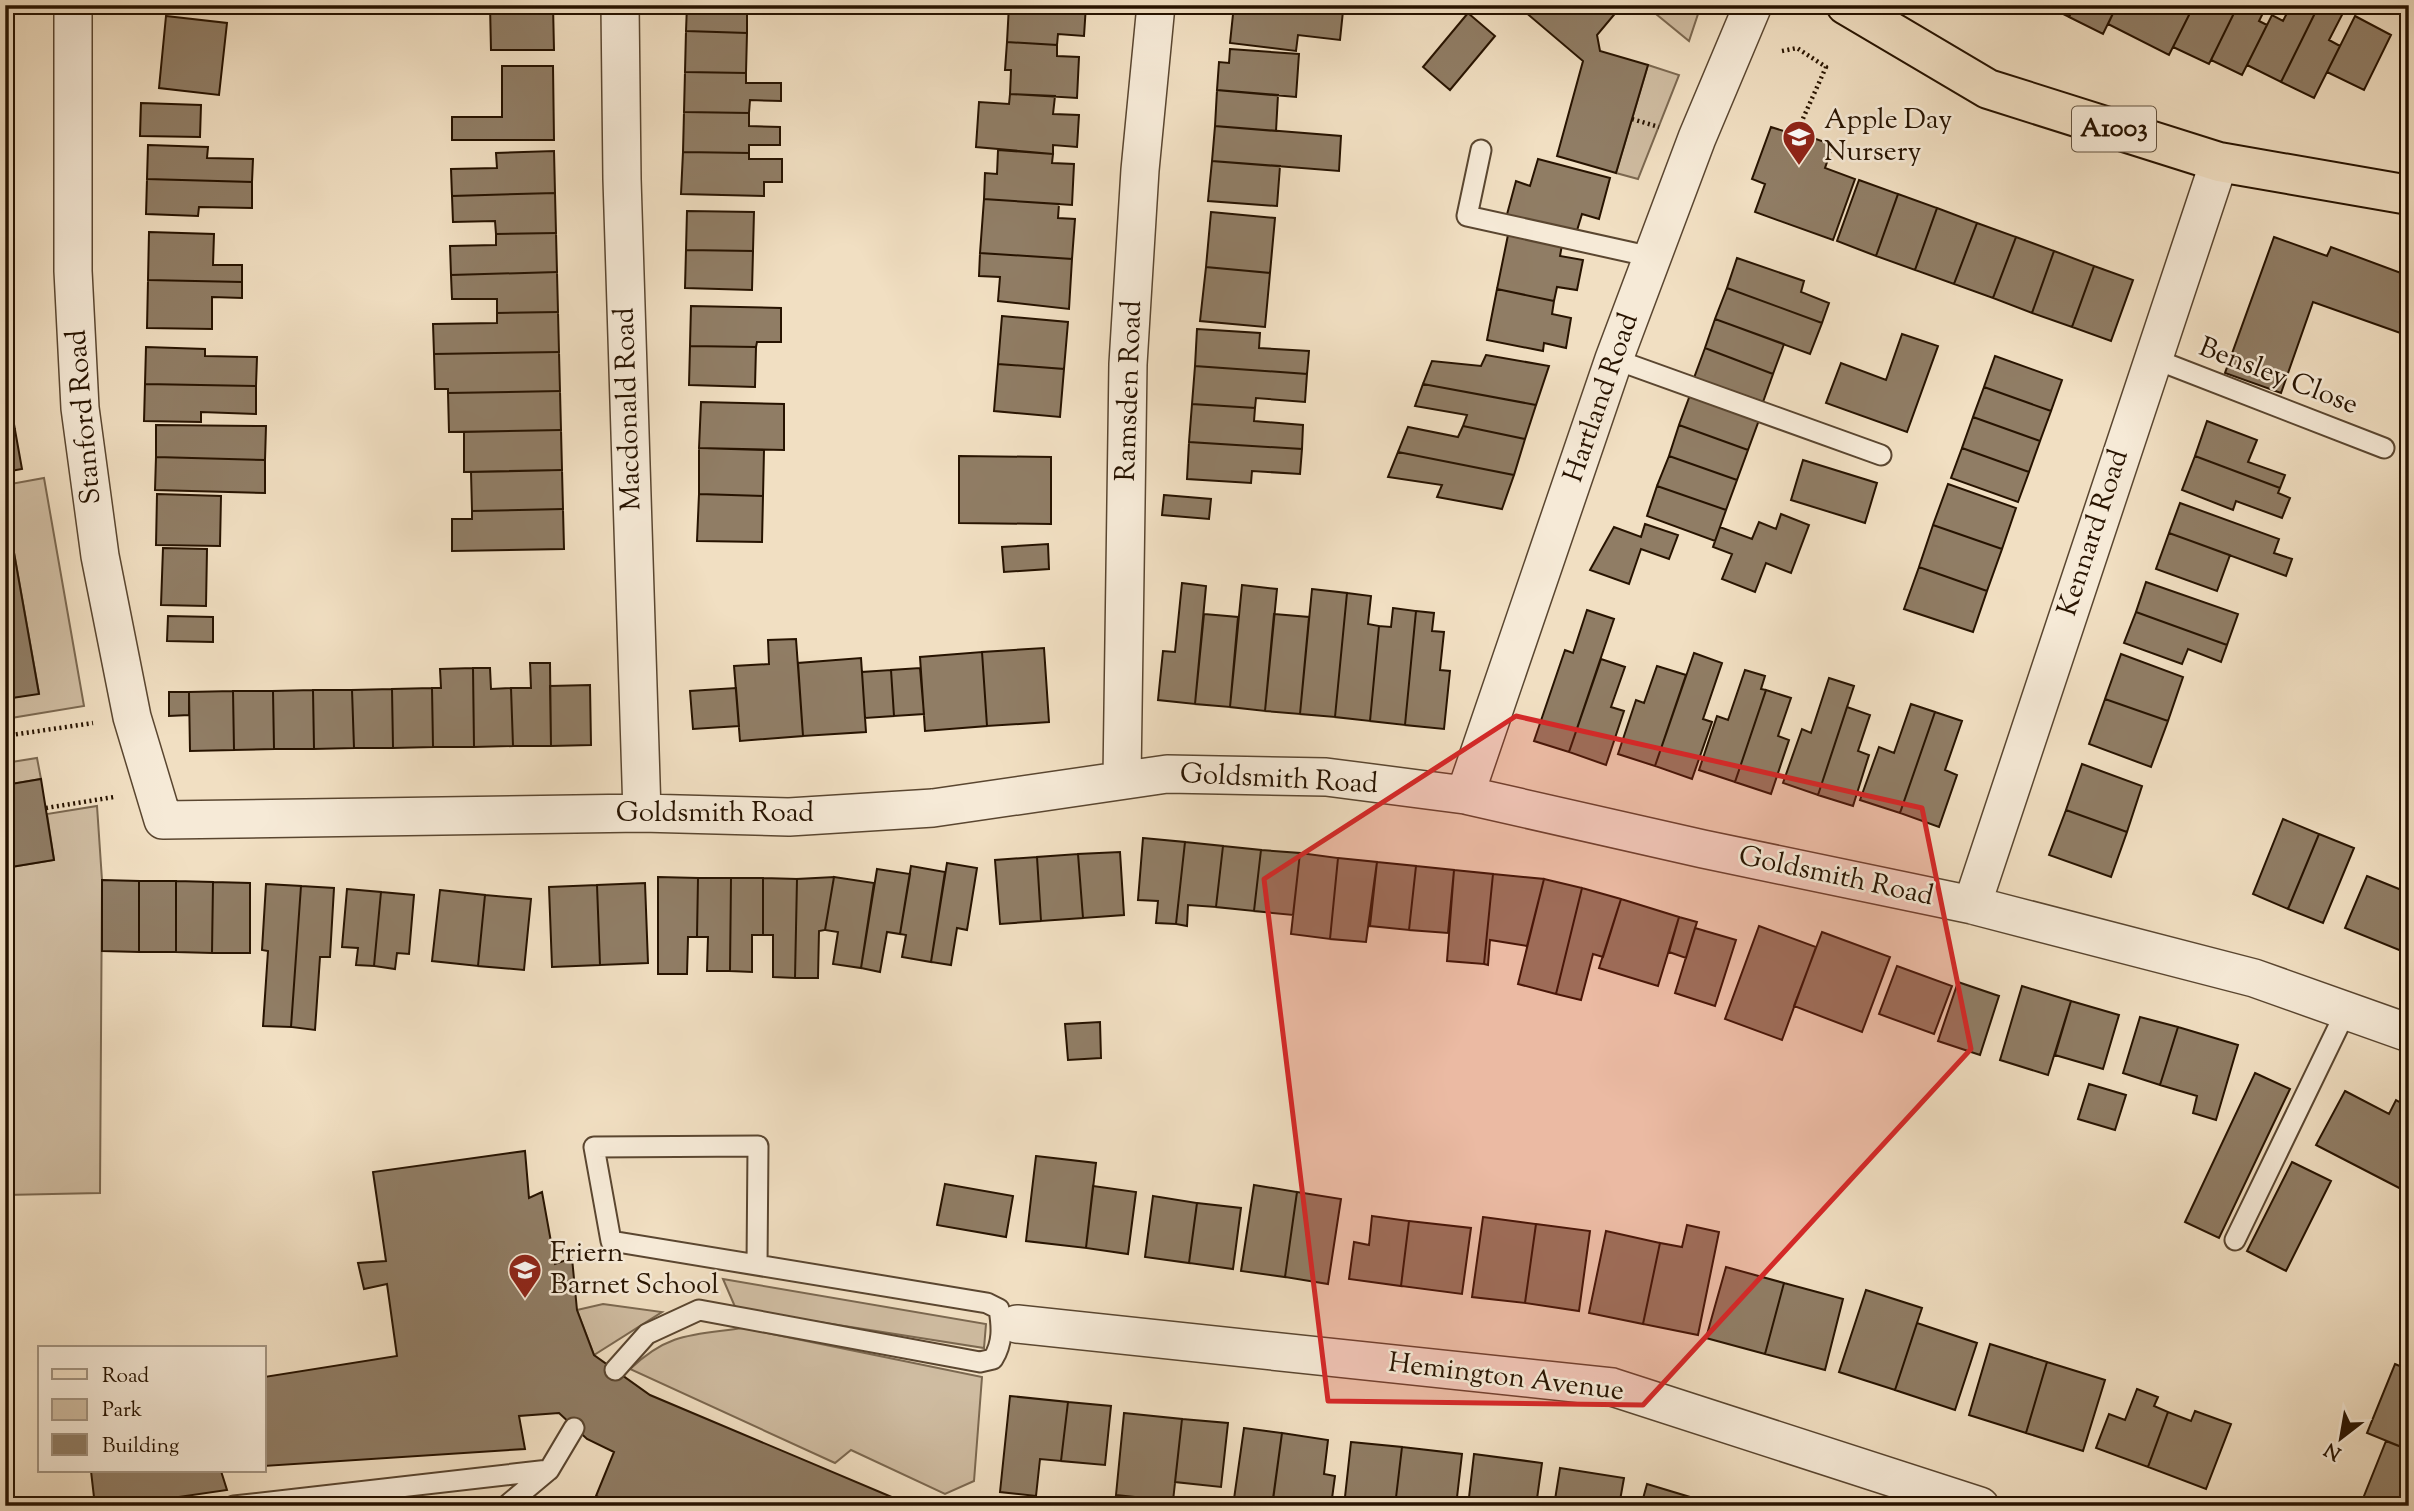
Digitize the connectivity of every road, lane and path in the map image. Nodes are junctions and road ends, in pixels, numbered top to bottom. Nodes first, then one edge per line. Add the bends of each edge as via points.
1 (73, 5) edge
2 (620, 5) edge
3 (1156, 5) edge
4 (1753, 5) edge
5 (1846, 5) edge
6 (1782, 51) dead end
7 (1797, 132) dead end
8 (1481, 150) dead end
9 (2219, 162) junction
10 (2407, 187) edge
11 (1652, 257) junction
12 (2152, 358) junction
13 (1614, 359) junction
14 (2384, 447) dead end
15 (1881, 455) dead end
16 (132, 717) junction
17 (5, 736) edge
18 (1122, 779) junction
19 (1465, 795) junction
20 (159, 805) junction
21 (46, 808) dead end
22 (642, 813) junction
23 (1972, 905) junction
24 (2346, 1011) junction
25 (2409, 1033) edge
26 (2235, 1240) dead end
27 (757, 1265) junction
28 (1009, 1324) junction
29 (615, 1370) dead end
30 (575, 1428) dead end
31 (549, 1470) junction
32 (234, 1506) edge
33 (506, 1506) edge
34 (1980, 1506) edge

1 - 16 street, Stanford Road via 72,271 80,408 100,556
2 - 22 street, Macdonald Road
3 - 18 street, Ramsden Road via 1128,364
4 - 11 street, Hartland Road
5 - 9 main road, A1003 via 1988,89
6 - 7 path via 1797,48 1826,67
8 - 11 lane via 1467,216
9 - 10 main road, A1003
9 - 12 street, Kennard Road
11 - 13 street, Hartland Road
12 - 14 lane, Bensley Close
12 - 23 street, Kennard Road
13 - 15 lane
13 - 19 street, Hartland Road
16 - 17 path
16 - 20 street, Stanford Road
18 - 19 street, Goldsmith Road via 1167,774 1326,777
18 - 22 street, Goldsmith Road via 933,808 789,817
19 - 23 street, Goldsmith Road
20 - 21 path
20 - 22 street, Goldsmith Road
23 - 24 street, Goldsmith Road via 2254,978
24 - 25 street, Goldsmith Road
24 - 26 lane
27 - 27 lane via 611,1241 594,1147 758,1146
27 - 28 lane via 987,1303 999,1309
28 - 29 lane via 993,1359 980,1362 699,1310 647,1335
28 - 34 street, Hemington Avenue via 1612,1387
30 - 31 lane
31 - 32 lane
31 - 33 lane

